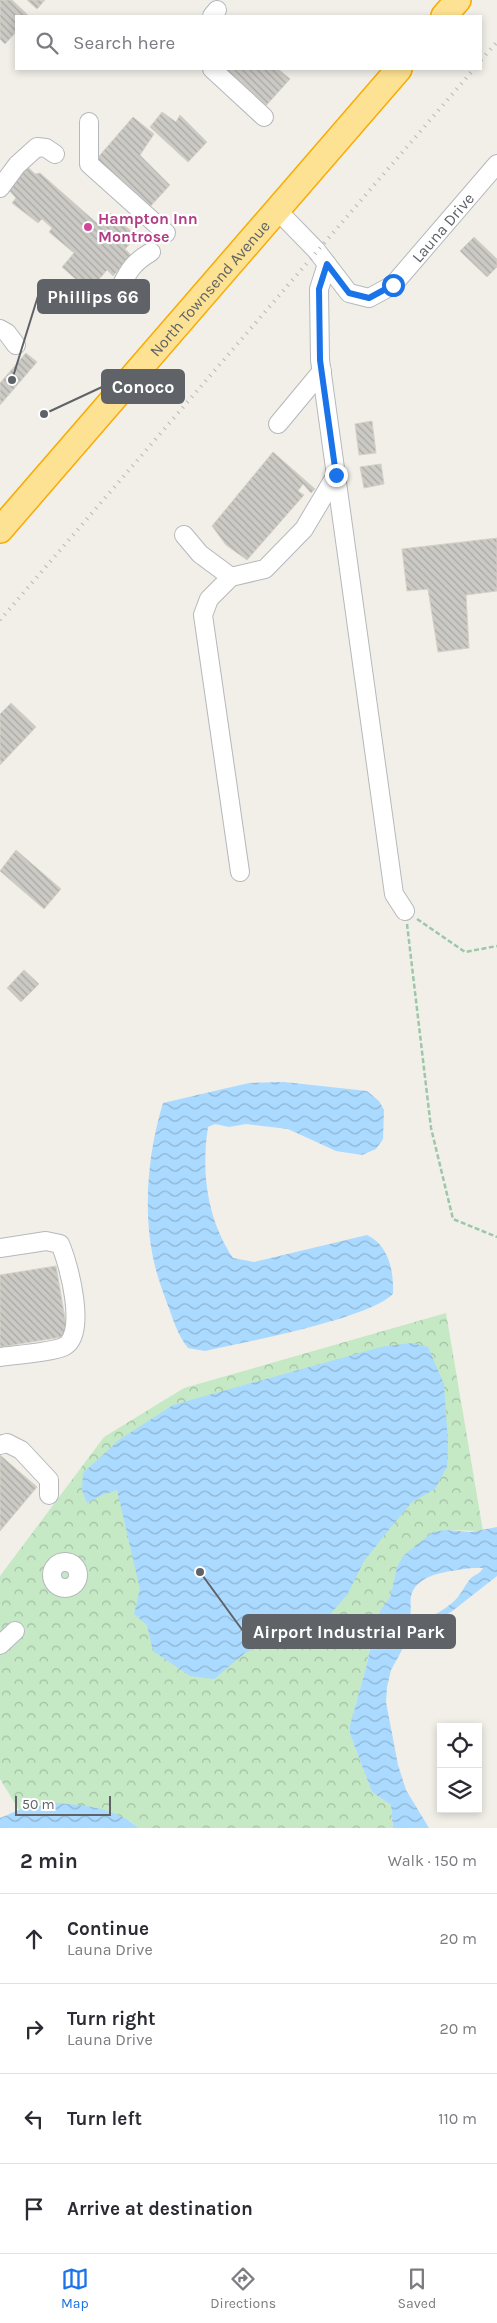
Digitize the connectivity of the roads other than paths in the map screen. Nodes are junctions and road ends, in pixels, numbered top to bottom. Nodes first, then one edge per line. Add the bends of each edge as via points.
1 (458, 0) edge
2 (445, 15) edge
3 (213, 70) edge
4 (398, 70) edge
5 (264, 116) dead end
6 (89, 122) dead end
7 (55, 154) dead end
8 (497, 164) edge
9 (0, 188) edge
10 (277, 210) junction
11 (166, 233) dead end
12 (151, 252) dead end
13 (327, 264) junction
14 (112, 302) dead end
15 (0, 330) edge
16 (16, 345) dead end
17 (322, 370) junction
18 (278, 424) dead end
19 (336, 475) junction
20 (0, 530) edge
21 (184, 535) dead end
22 (230, 578) junction
23 (240, 872) dead end
24 (405, 910) road end
25 (0, 1248) edge
26 (0, 1357) edge
27 (0, 1445) edge
28 (50, 1495) dead end
29 (15, 1631) dead end
30 (0, 1645) edge

1 - 2 highway
3 - 5 street
4 - 10 highway, North Townsend Avenue
6 - 11 street via 89,164
7 - 9 street via 38,147 17,165
8 - 13 street, Launa Drive via 393,285 369,298 349,293
10 - 13 street, Launa Drive
10 - 20 highway, North Townsend Avenue
12 - 14 street via 135,261
13 - 17 street via 319,289
15 - 16 street via 7,332
17 - 18 street
17 - 19 street
19 - 22 street via 304,529 265,568
19 - 24 street via 394,894
21 - 22 street via 200,554
22 - 23 street via 209,599 203,615
25 - 26 street via 46,1241 60,1244 67,1260 76,1323 73,1340 64,1347
27 - 28 street via 7,1443 21,1450 49,1480
29 - 30 street

